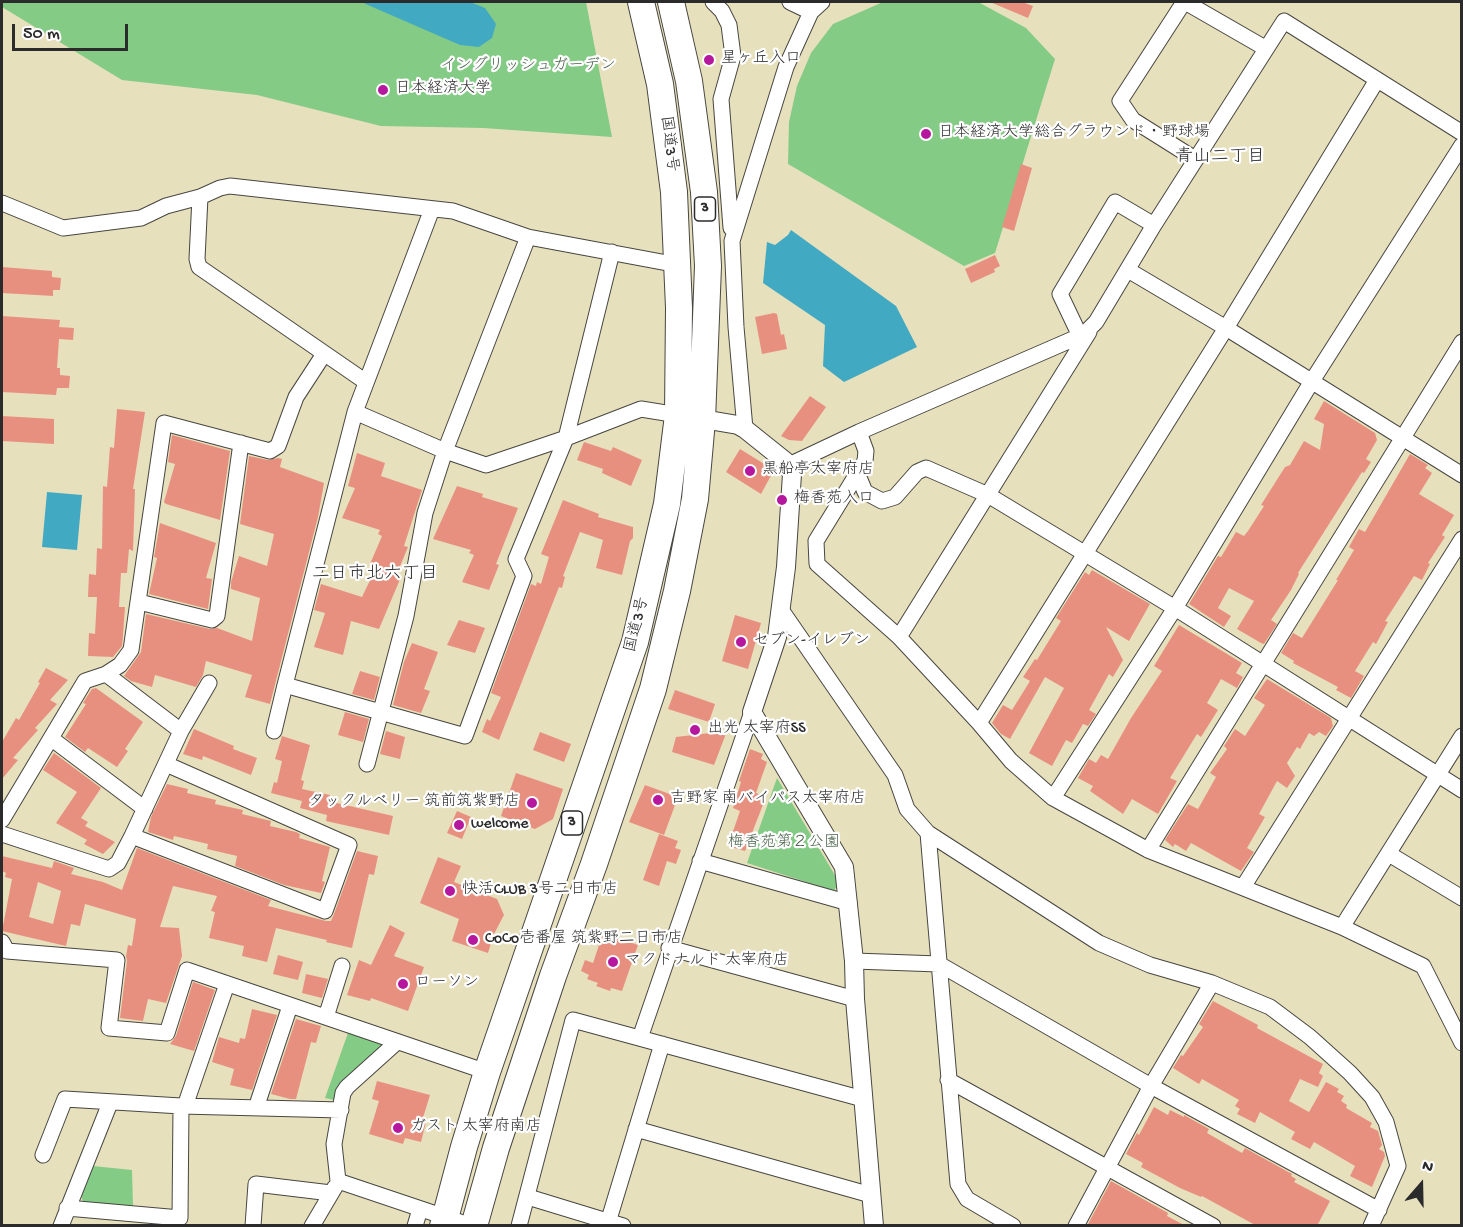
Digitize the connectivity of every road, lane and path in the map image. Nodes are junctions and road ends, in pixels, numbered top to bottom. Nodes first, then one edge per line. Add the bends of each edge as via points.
1 (641, 2) edge
2 (671, 2) edge
3 (713, 2) edge
4 (790, 2) edge
5 (1185, 2) edge
6 (817, 7) edge
7 (1265, 48) junction
8 (1377, 80) junction
9 (1461, 132) edge
10 (1461, 145) edge
11 (1196, 159) junction
12 (200, 197) junction
13 (2, 203) edge
14 (432, 209) junction
15 (1154, 225) junction
16 (528, 237) junction
17 (732, 241) junction
18 (612, 252) junction
19 (678, 265) junction
20 (1128, 270) junction
21 (1096, 322) junction
22 (1226, 328) junction
23 (1080, 336) junction
24 (1461, 342) edge
25 (324, 354) junction
26 (1312, 381) junction
27 (366, 382) junction
28 (355, 412) junction
29 (690, 417) junction
30 (745, 429) junction
31 (859, 432) junction
32 (1402, 437) junction
33 (566, 438) junction
34 (241, 443) junction
35 (445, 451) junction
36 (789, 465) junction
37 (858, 475) junction
38 (1461, 475) edge
39 (988, 495) junction
40 (1461, 539) edge
41 (1086, 555) junction
42 (139, 602) junction
43 (1175, 608) junction
44 (782, 611) junction
45 (898, 637) junction
46 (1263, 663) junction
47 (106, 674) junction
48 (209, 684) dead end
49 (285, 685) junction
50 (381, 712) junction
51 (752, 712) junction
52 (1348, 720) junction
53 (979, 723) junction
54 (182, 731) junction
55 (274, 731) dead end
56 (1461, 736) edge
57 (52, 738) junction
58 (166, 764) junction
59 (367, 764) dead end
60 (1437, 774) junction
61 (1461, 790) edge
62 (1053, 798) junction
63 (145, 809) junction
64 (2, 820) edge
65 (928, 833) junction
66 (2, 834) edge
67 (132, 836) junction
68 (1148, 850) junction
69 (1389, 854) junction
70 (700, 861) junction
71 (1243, 887) junction
72 (1461, 898) edge
73 (849, 903) junction
74 (1342, 927) junction
75 (2, 942) edge
76 (669, 948) junction
77 (854, 961) junction
78 (939, 964) junction
79 (342, 966) dead end
80 (1212, 983) junction
81 (227, 984) junction
82 (855, 999) junction
83 (290, 1006) junction
84 (326, 1017) junction
85 (1456, 1019) edge
86 (639, 1038) junction
87 (397, 1042) junction
88 (1461, 1043) edge
89 (662, 1044) junction
90 (487, 1072) junction
91 (948, 1080) junction
92 (1151, 1086) junction
93 (863, 1099) junction
94 (110, 1103) junction
95 (183, 1106) junction
96 (256, 1108) junction
97 (340, 1110) junction
98 (636, 1129) junction
99 (43, 1155) dead end
100 (1108, 1167) junction
101 (335, 1187) junction
102 (871, 1195) junction
103 (528, 1197) junction
104 (67, 1208) junction
105 (420, 1209) junction
106 (1379, 1210) junction
107 (444, 1221) edge
108 (613, 1224) edge
109 (61, 1226) edge
110 (254, 1226) edge
111 (312, 1226) edge
112 (415, 1226) edge
113 (473, 1226) edge
114 (519, 1226) edge
115 (874, 1226) edge
116 (1013, 1226) edge
117 (1076, 1226) edge
118 (1213, 1226) edge
119 (1371, 1226) edge

1 - 19 highway, 国道3号 / 3 via 660,84 674,192
2 - 29 highway, 国道3号 / 3 via 689,81 704,192 708,266
3 - 17 street via 729,25 733,56 721,99
4 - 6 street
5 - 7 street
5 - 11 street via 1120,101 1133,120
6 - 17 street via 786,67
7 - 8 street via 1284,21
7 - 11 street
8 - 9 street
8 - 22 street
10 - 26 street
11 - 15 street
12 - 13 street via 141,218 63,228
12 - 14 street via 230,186
12 - 25 street via 199,267
14 - 16 street via 453,211
14 - 27 street
15 - 20 street
15 - 23 street via 1115,202 1060,294
16 - 18 street
16 - 35 street
17 - 30 street
18 - 19 street
18 - 33 street
19 - 29 highway, 国道3号 / 3
20 - 21 street
20 - 22 street
21 - 23 street
21 - 39 street
22 - 26 street
22 - 41 street
23 - 31 street
24 - 32 street
25 - 27 street
25 - 34 street via 296,397 278,446 270,451
26 - 32 street
26 - 43 street
27 - 28 street
28 - 35 street
28 - 49 street
29 - 30 street
29 - 33 street via 641,409
29 - 90 highway, 国道3号 / 3 via 635,642
29 - 113 highway, 国道3号 / 3 via 695,499 653,689 553,976
30 - 36 street
31 - 36 street
31 - 37 street via 867,456
32 - 38 street
32 - 46 street
33 - 35 street via 486,465
33 - 50 street via 516,559 524,576 465,736
34 - 42 street via 218,616 212,620
34 - 42 street via 164,423
35 - 50 street via 425,513 406,616
36 - 44 street via 792,474
37 - 39 street via 865,492 882,501 895,497 917,472 926,468
37 - 45 street via 816,542 817,564
39 - 41 street
39 - 45 street
40 - 52 street
41 - 43 street
41 - 53 street
42 - 47 street via 131,650
43 - 46 street
43 - 62 street
44 - 51 street
44 - 65 street via 895,776 908,809
45 - 53 street
46 - 52 street
46 - 68 street
47 - 54 street
47 - 57 street via 84,681
48 - 54 street
49 - 50 street
49 - 55 street
50 - 59 street
51 - 70 street
51 - 73 street via 844,867
52 - 60 street
52 - 71 street
53 - 62 street via 1011,761
54 - 58 street
56 - 60 street
57 - 63 street
57 - 64 street
58 - 63 street
58 - 67 street via 349,845 325,911
60 - 61 street
60 - 69 street
62 - 68 street
63 - 67 street
65 - 78 street
65 - 80 street via 1099,943 1150,965
66 - 67 street via 108,869 118,863
68 - 71 street
69 - 72 street
69 - 74 street
70 - 73 street
70 - 76 street
71 - 74 street
73 - 77 street
74 - 85 street via 1423,966
75 - 81 street via 7,951 117,960 109,1028 167,1033 187,970
76 - 82 street
76 - 86 street
77 - 78 street
77 - 82 street
78 - 91 street
78 - 92 street
79 - 84 street
80 - 92 street
80 - 106 street via 1270,1007 1310,1037 1372,1098 1386,1122 1398,1166
81 - 83 street
81 - 95 street
82 - 93 street
83 - 84 street
83 - 96 street
84 - 87 street
85 - 88 street
86 - 89 street
86 - 103 street via 573,1020
87 - 90 street
87 - 97 street via 347,1087
89 - 93 street
89 - 98 street
90 - 107 highway, 国道3号 / 3
91 - 100 street
91 - 116 street via 958,1184 967,1199
92 - 100 street
92 - 106 street
93 - 102 street
94 - 95 street
94 - 99 street via 64,1100
94 - 104 street
95 - 96 street
95 - 104 street via 180,1218
96 - 97 street
97 - 101 street via 334,1144
98 - 102 street
98 - 108 street
100 - 117 street
100 - 118 street
101 - 105 street
101 - 110 street via 256,1184
101 - 111 street
102 - 115 street
103 - 108 street
103 - 114 street
104 - 109 street
105 - 107 street
105 - 112 street
106 - 119 street
107 - 113 street

